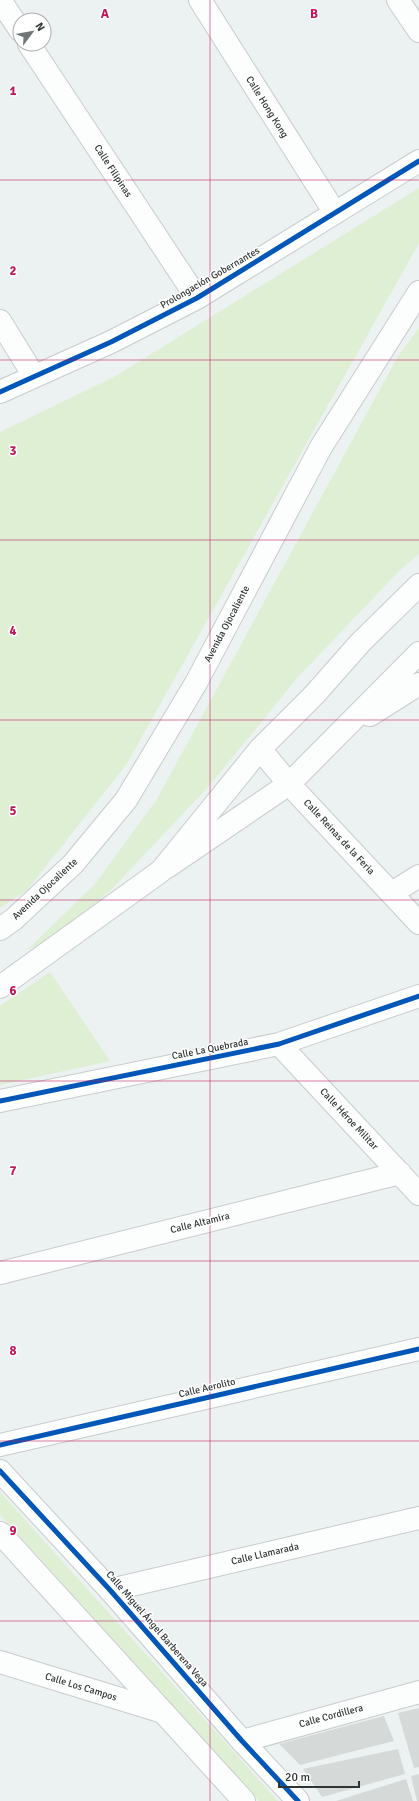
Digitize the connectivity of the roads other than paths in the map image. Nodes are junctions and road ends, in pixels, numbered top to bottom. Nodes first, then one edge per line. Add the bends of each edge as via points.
1 (0, 0) edge
2 (200, 0) edge
3 (398, 0) edge
4 (12, 18) edge
5 (419, 31) edge
6 (34, 52) edge
7 (419, 161) edge
8 (335, 213) junction
9 (419, 292) edge
10 (196, 298) junction
11 (0, 321) edge
12 (34, 376) junction
13 (0, 392) edge
14 (419, 584) edge
15 (419, 653) edge
16 (419, 684) edge
17 (336, 737) junction
18 (260, 749) junction
19 (289, 784) junction
20 (161, 871) junction
21 (419, 876) edge
22 (392, 893) junction
23 (419, 923) edge
24 (0, 929) edge
25 (0, 987) edge
26 (419, 996) edge
27 (279, 1044) junction
28 (0, 1100) edge
29 (400, 1173) junction
30 (419, 1194) edge
31 (0, 1273) edge
32 (419, 1349) edge
33 (0, 1445) edge
34 (0, 1471) edge
35 (419, 1518) edge
36 (0, 1533) edge
37 (110, 1590) junction
38 (0, 1662) edge
39 (419, 1692) edge
40 (163, 1712) junction
41 (242, 1741) junction
42 (244, 1801) edge
43 (298, 1801) edge

1 - 4 street
2 - 8 street, Calle Hong Kong
3 - 5 street
6 - 10 street, Calle Filipinas
7 - 8 street, Prolongación Gobernantes
8 - 10 street, Prolongación Gobernantes
9 - 24 street, Avenida Ojocaliente via 321,447 196,683 126,800 73,864
10 - 12 street, Prolongación Gobernantes via 111,342
11 - 12 street
12 - 13 street, Prolongación Gobernantes
14 - 18 street
15 - 17 street
16 - 17 street
17 - 19 street
18 - 19 street, Calle Reinas de la Feria
18 - 20 street
19 - 20 street
19 - 22 street, Calle Reinas de la Feria
20 - 25 street
21 - 22 street
22 - 23 street, Calle Reinas de la Feria
26 - 27 street, Calle La Quebrada
27 - 28 street, Calle La Quebrada
27 - 29 street, Calle Héroe Militar
29 - 30 street, Calle Héroe Militar
29 - 31 street, Calle Altamira
32 - 33 street, Calle Aerolito
34 - 37 street, Calle Miguel Ángel Barberena Vega
35 - 37 street, Calle Llamarada
36 - 40 street
37 - 41 street, Calle Miguel Ángel Barberena Vega
38 - 40 street, Calle Los Campos
39 - 41 street, Calle Cordillera
40 - 42 street
41 - 43 street, Calle Miguel Ángel Barberena Vega

